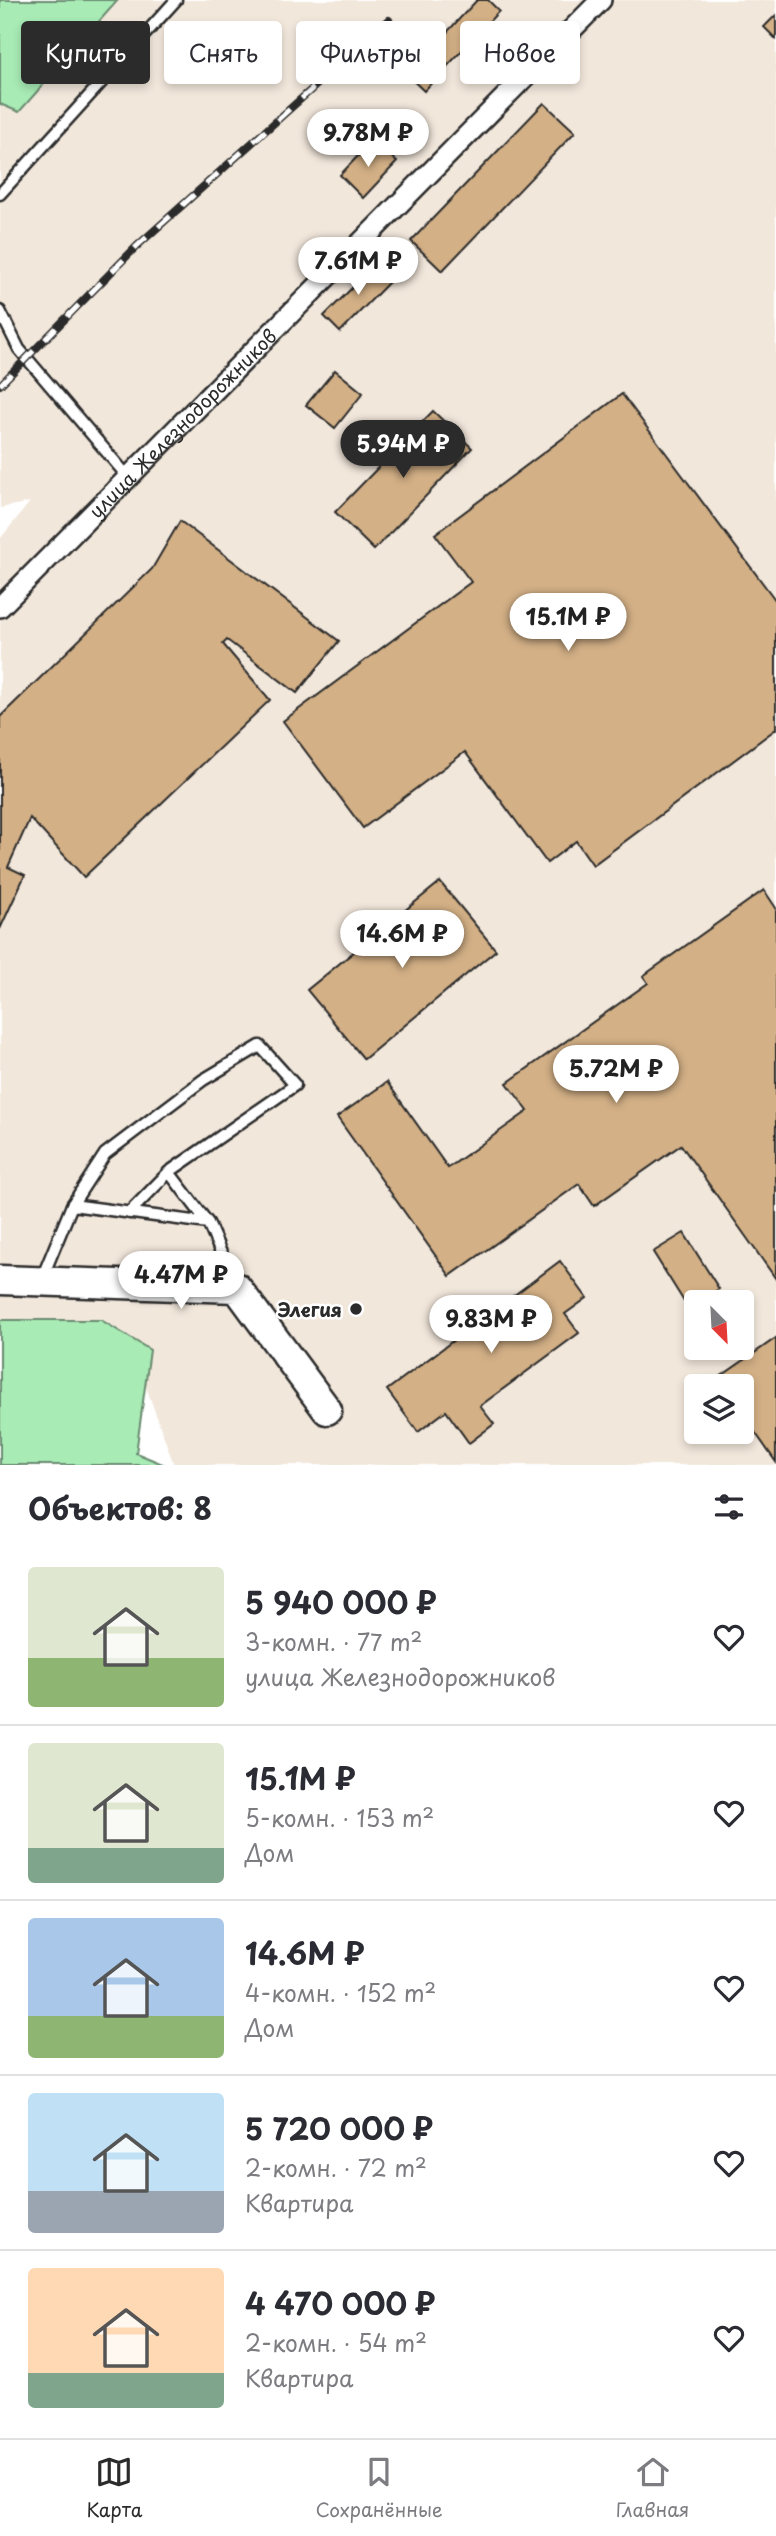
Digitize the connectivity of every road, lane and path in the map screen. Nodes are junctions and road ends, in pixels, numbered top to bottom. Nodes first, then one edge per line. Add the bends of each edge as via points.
1 (176, 0) edge
2 (601, 0) edge
3 (0, 194) edge
4 (0, 311) edge
5 (128, 477) junction
6 (0, 607) edge
7 (169, 1172) junction
8 (72, 1205) junction
9 (129, 1213) junction
10 (208, 1223) junction
11 (0, 1280) edge
12 (40, 1282) junction
13 (237, 1288) junction
14 (327, 1410) dead end

1 - 3 lane
2 - 5 street, улица Железнодорожников
4 - 5 lane via 19,349
5 - 6 street, улица Железнодорожников
7 - 8 lane via 295,1085 260,1046 202,1080 105,1154
7 - 9 lane
7 - 10 lane
8 - 9 lane
8 - 12 lane
9 - 10 lane
10 - 13 lane
11 - 12 street
12 - 13 street
13 - 14 street

